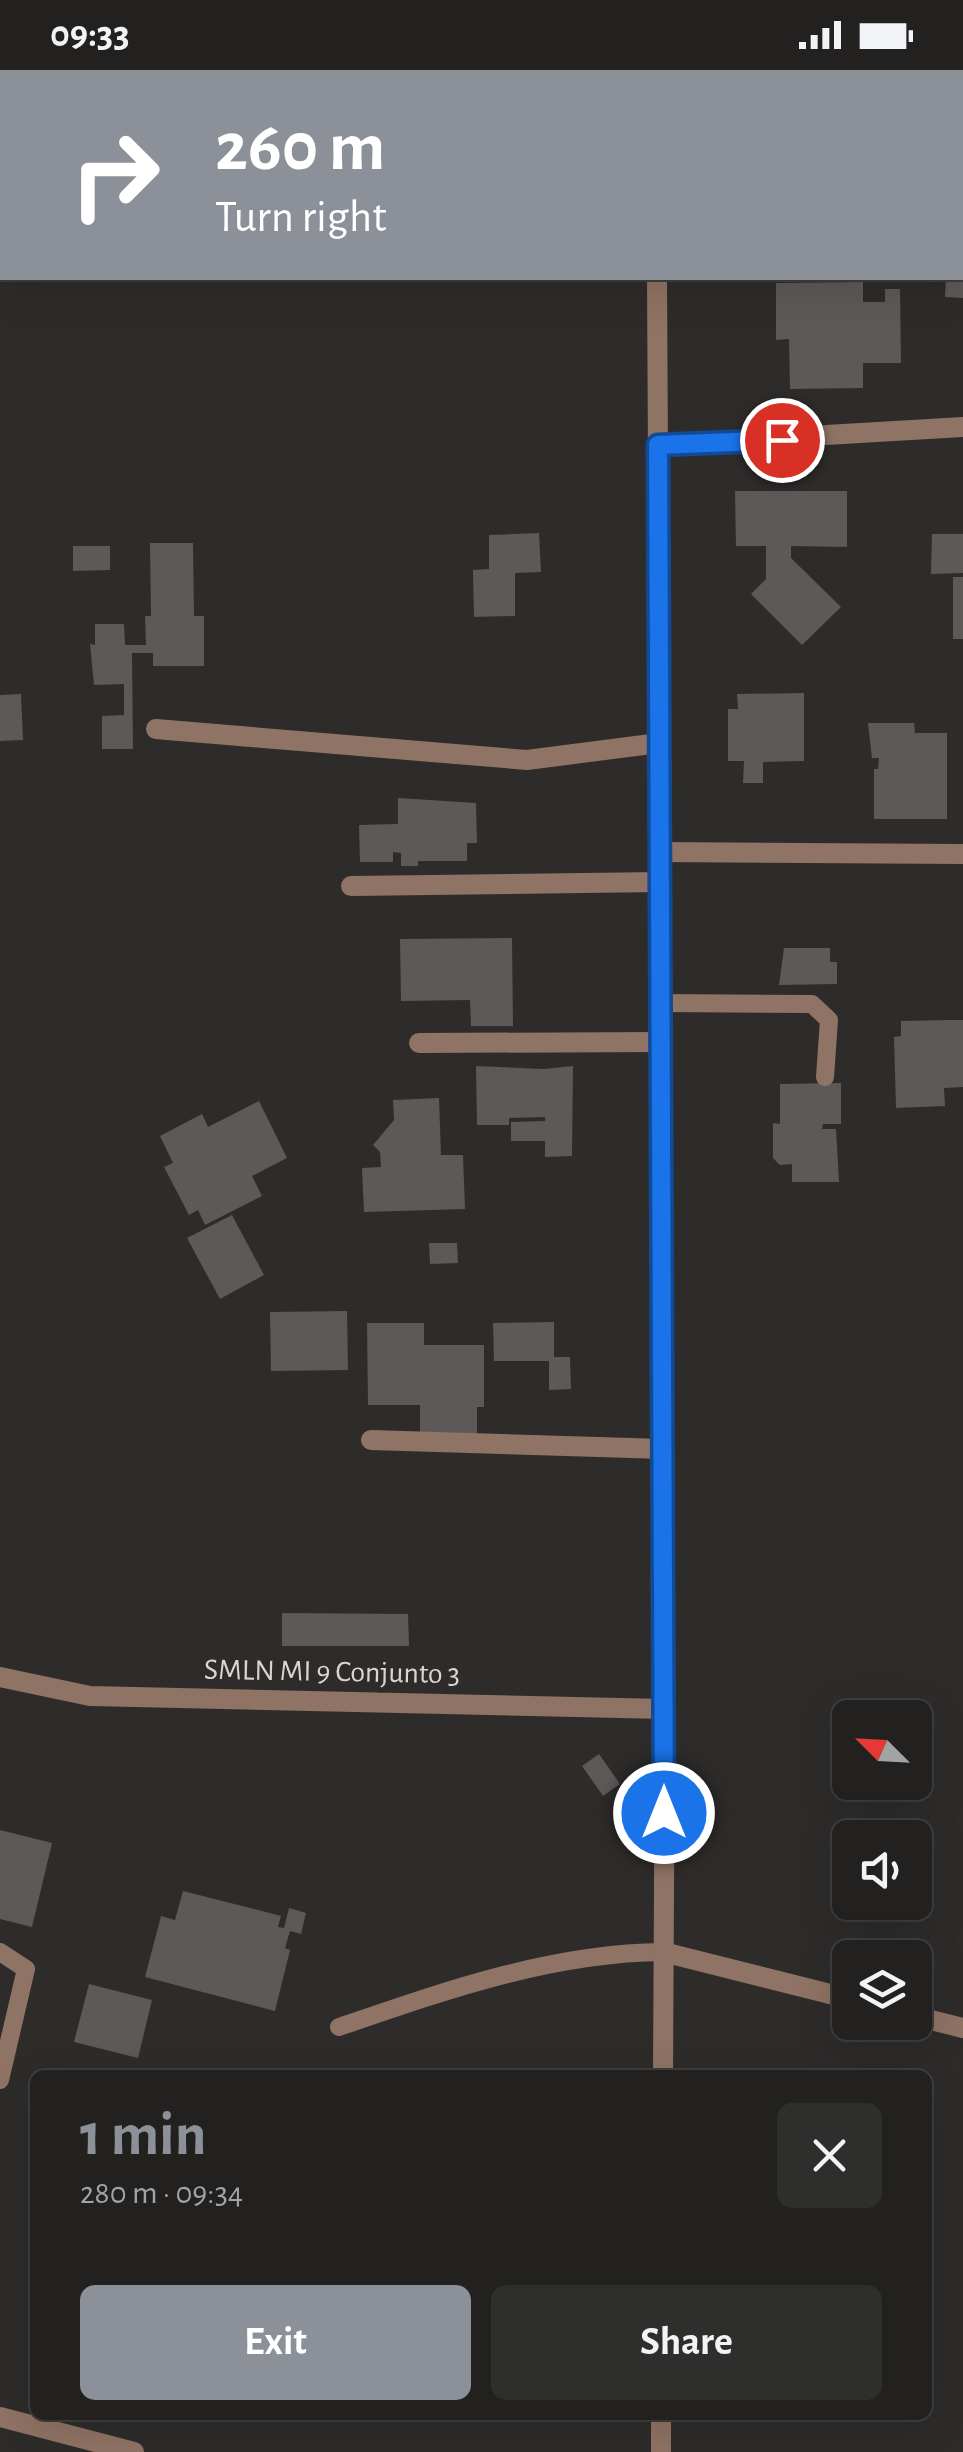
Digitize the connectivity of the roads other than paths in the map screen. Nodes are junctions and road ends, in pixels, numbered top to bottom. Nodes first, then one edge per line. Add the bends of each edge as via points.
1 (656, 280) edge
2 (963, 427) edge
3 (658, 445) junction
4 (156, 730) dead end
5 (659, 743) junction
6 (660, 852) junction
7 (963, 854) edge
8 (660, 882) junction
9 (351, 886) dead end
10 (660, 1003) junction
11 (419, 1042) dead end
12 (661, 1042) junction
13 (825, 1077) dead end
14 (371, 1440) dead end
15 (664, 1449) junction
16 (0, 1677) edge
17 (665, 1709) junction
18 (0, 1952) edge
19 (664, 1952) junction
20 (832, 1994) edge
21 (932, 2020) edge
22 (338, 2027) dead end
23 (963, 2028) edge
24 (663, 2070) edge
25 (0, 2080) edge
26 (0, 2417) edge
27 (661, 2420) edge
28 (134, 2452) edge
29 (661, 2452) edge

1 - 3 street
2 - 3 street
3 - 5 street
4 - 5 street via 528,760
5 - 6 street
6 - 7 street
6 - 8 street
8 - 9 street
8 - 10 street
10 - 12 street
10 - 13 lane via 812,1004 829,1020
11 - 12 street
12 - 15 street
14 - 15 street
15 - 17 street
16 - 17 street, SMLN MI 9 Conjunto 3 via 90,1696
17 - 19 street
18 - 25 lane via 26,1969
19 - 20 street
19 - 22 lane via 561,1961
19 - 24 street
21 - 23 street
26 - 28 street
27 - 29 street

